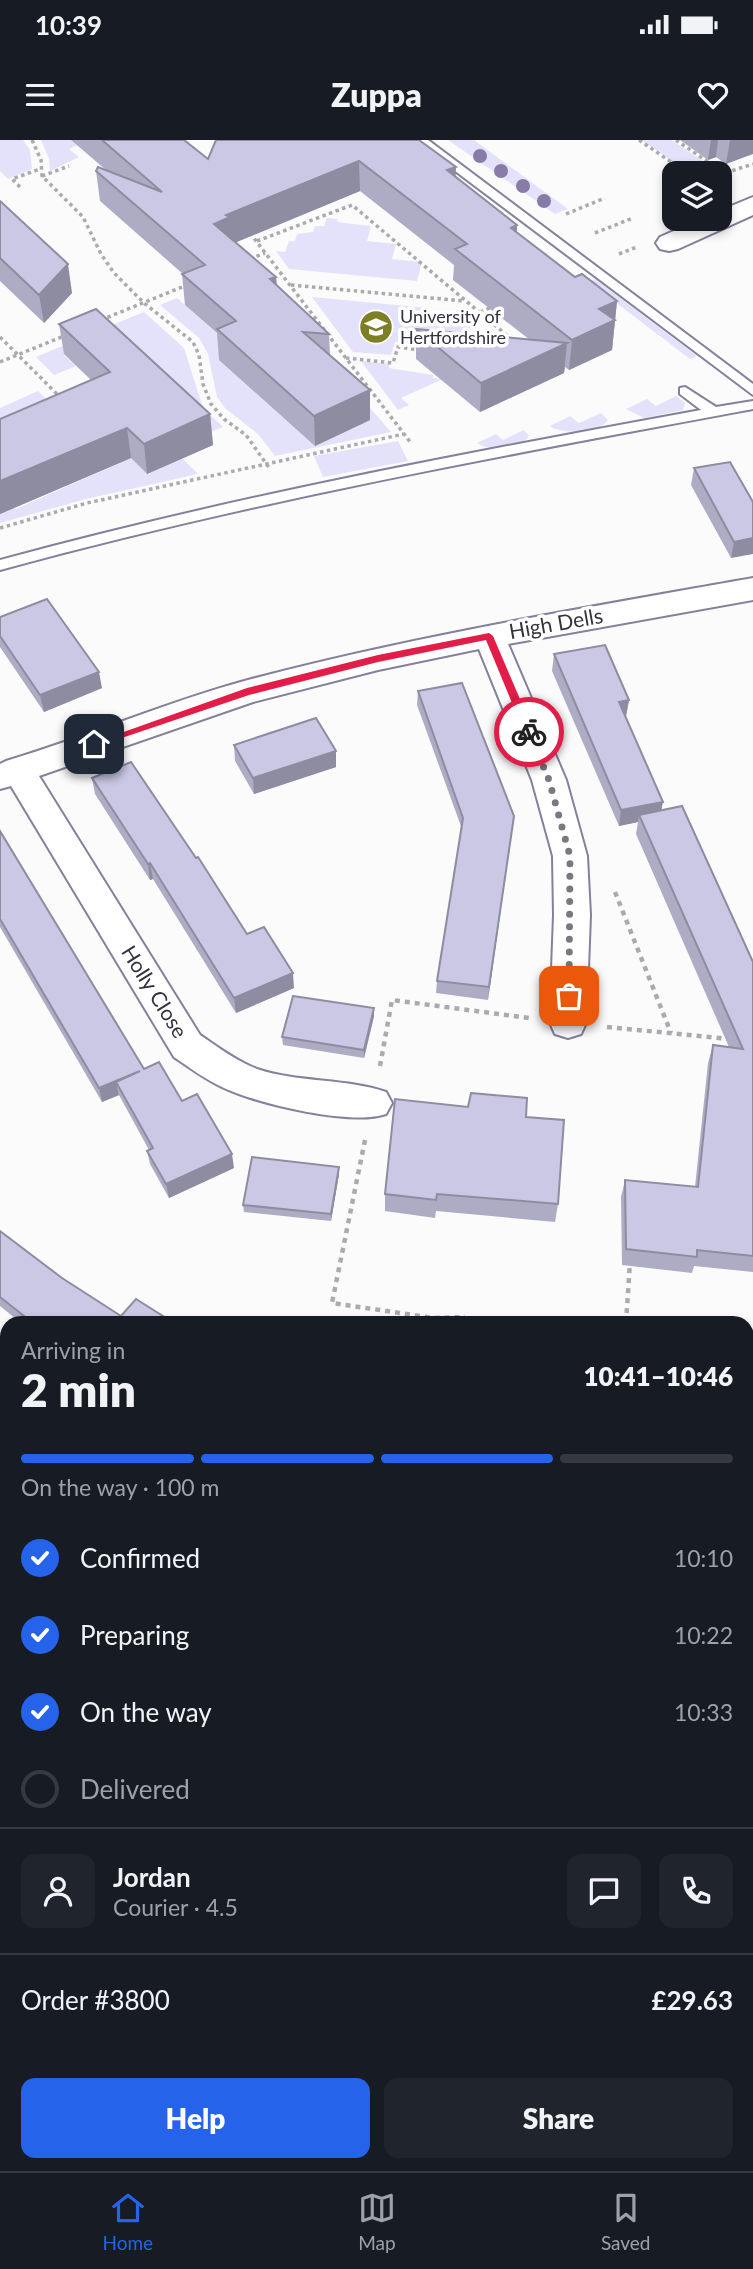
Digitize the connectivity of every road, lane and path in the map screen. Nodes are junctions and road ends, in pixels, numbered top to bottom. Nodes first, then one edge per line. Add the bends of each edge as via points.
1 (32, 140) edge
2 (420, 140) edge
3 (639, 140) edge
4 (676, 140) edge
5 (670, 161) edge
6 (704, 161) edge
7 (753, 164) edge
8 (69, 166) dead end
9 (41, 168) junction
10 (732, 171) edge
11 (42, 176) junction
12 (20, 187) dead end
13 (605, 198) dead end
14 (753, 205) edge
15 (536, 227) junction
16 (250, 232) edge
17 (257, 242) junction
18 (668, 243) dead end
19 (265, 253) junction
20 (241, 263) edge
21 (192, 283) edge
22 (290, 285) junction
23 (466, 301) junction
24 (505, 301) edge
25 (144, 303) junction
26 (480, 312) junction
27 (93, 324) edge
28 (68, 334) edge
29 (0, 337) edge
30 (501, 342) edge
31 (422, 350) edge
32 (18, 355) junction
33 (346, 358) junction
34 (0, 362) edge
35 (685, 391) dead end
36 (753, 391) edge
37 (66, 402) edge
38 (753, 405) edge
39 (713, 412) junction
40 (617, 415) dead end
41 (633, 428) junction
42 (540, 432) dead end
43 (404, 434) junction
44 (553, 443) junction
45 (267, 463) junction
46 (429, 466) junction
47 (283, 495) junction
48 (0, 527) edge
49 (0, 565) edge
50 (753, 589) edge
51 (489, 636) junction
52 (9, 774) edge
53 (570, 856) junction
54 (568, 1023) junction
55 (671, 1033) junction
56 (739, 1040) edge
57 (373, 1103) junction
58 (631, 1258) edge
59 (420, 1316) edge
60 (627, 1316) edge

1 - 9 path
2 - 15 lane
3 - 5 path
4 - 6 path
7 - 10 path
8 - 11 path
9 - 11 path
9 - 12 path via 12,179
11 - 25 path via 83,217 107,264
13 - 15 path
14 - 18 street
15 - 36 lane
16 - 17 path
17 - 19 path
17 - 23 path via 352,205
19 - 20 path
19 - 22 path
21 - 25 path
22 - 23 path
22 - 33 path
23 - 26 path
24 - 26 path
25 - 27 path
25 - 45 path via 193,342 211,404 246,435
26 - 30 path via 510,338
28 - 32 path
29 - 32 path
31 - 33 path via 398,347 393,363
32 - 34 path
32 - 37 path
33 - 43 path
35 - 39 lane
38 - 39 lane
39 - 41 lane
40 - 41 lane
41 - 44 lane
42 - 44 lane
43 - 45 path
43 - 46 path
44 - 46 lane
45 - 47 path
45 - 48 path
46 - 47 lane
47 - 49 lane
50 - 51 street, High Dells
51 - 52 street, High Dells via 247,692
51 - 53 street via 549,780
52 - 57 street, Holly Close via 187,1046 220,1069 263,1085
53 - 54 street
53 - 55 path via 609,877
54 - 55 path
54 - 57 path via 392,1000
55 - 56 path
57 - 59 path via 332,1303
58 - 60 path

